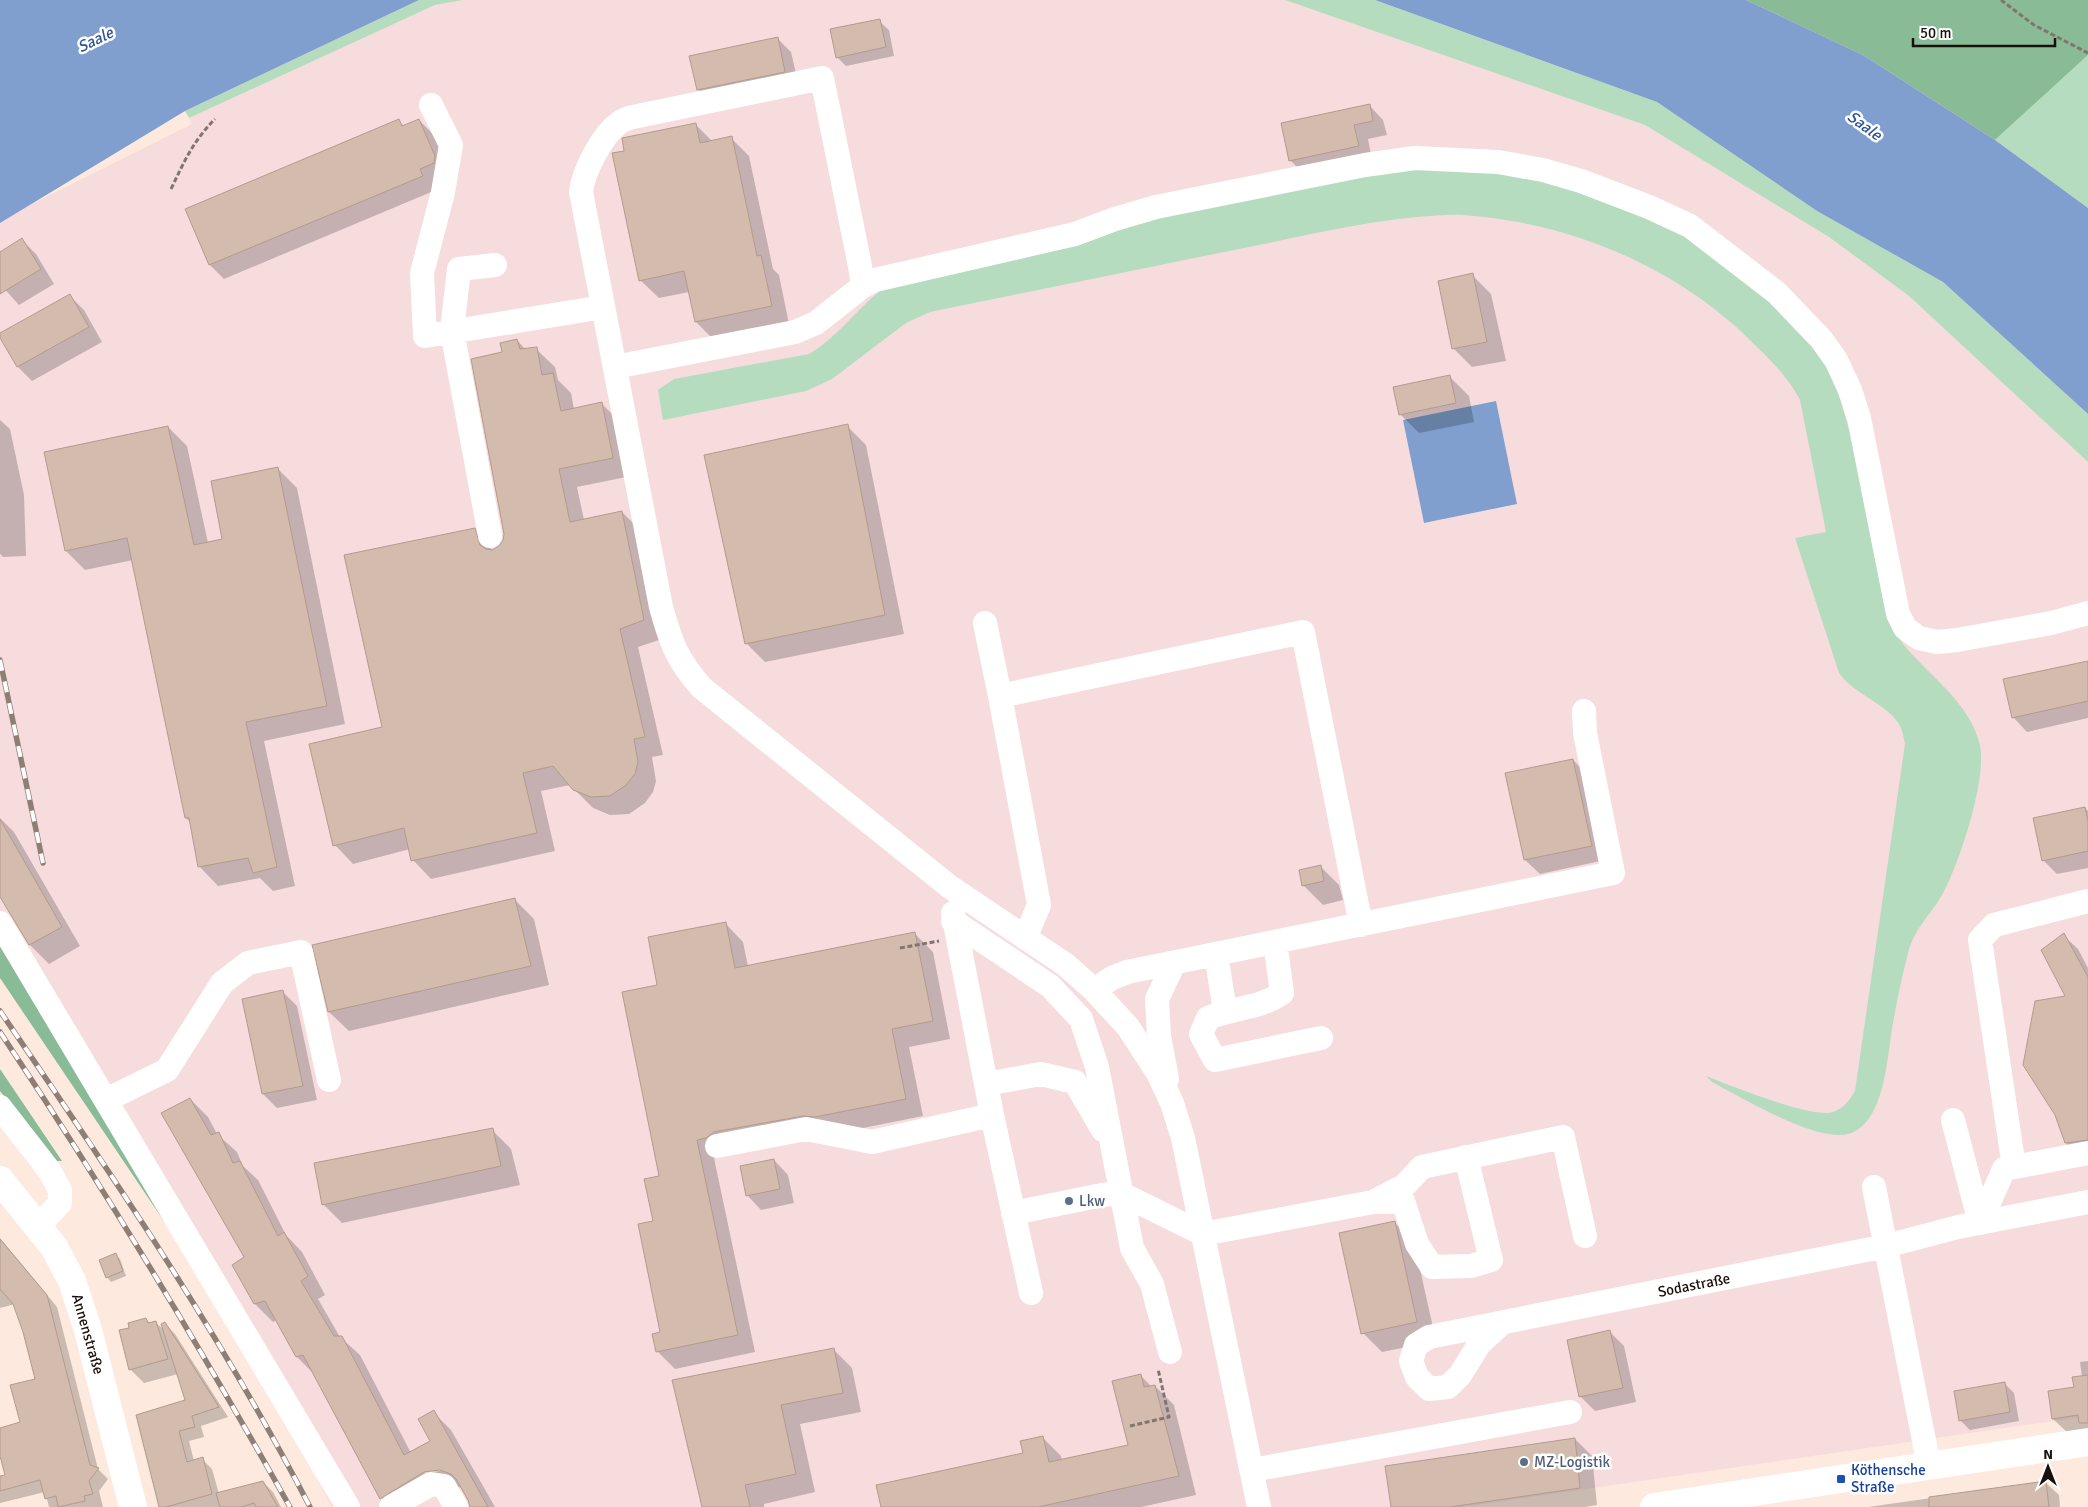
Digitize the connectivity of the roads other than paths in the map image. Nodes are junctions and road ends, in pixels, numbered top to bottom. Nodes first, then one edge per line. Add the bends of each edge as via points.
1 (432, 105) dead end
2 (495, 265) dead end
3 (862, 286) junction
4 (603, 307) junction
5 (452, 331) junction
6 (615, 368) junction
7 (490, 536) dead end
8 (2080, 614) edge
9 (985, 623) dead end
10 (1000, 696) junction
11 (1584, 711) dead end
12 (950, 887) junction
13 (2088, 901) edge
14 (0, 922) edge
15 (1361, 925) junction
16 (955, 929) junction
17 (1025, 938) junction
18 (1275, 942) junction
19 (1216, 954) junction
20 (1174, 963) junction
21 (1094, 990) junction
22 (1225, 1010) junction
23 (1320, 1038) dead end
24 (329, 1080) dead end
25 (986, 1084) junction
26 (106, 1100) junction
27 (1172, 1103) junction
28 (0, 1107) edge
29 (992, 1116) junction
30 (1953, 1120) dead end
31 (717, 1146) dead end
32 (1113, 1149) junction
33 (2088, 1153) edge
34 (1466, 1158) junction
35 (2014, 1167) junction
36 (0, 1180) edge
37 (1874, 1187) dead end
38 (1120, 1193) junction
39 (1373, 1202) junction
40 (2088, 1202) edge
41 (1013, 1213) junction
42 (1980, 1223) junction
43 (38, 1226) junction
44 (1203, 1234) junction
45 (1585, 1236) dead end
46 (1886, 1246) junction
47 (1031, 1293) dead end
48 (1502, 1323) dead end
49 (1164, 1358) road end
50 (1570, 1412) dead end
51 (2088, 1442) edge
52 (1929, 1466) junction
53 (1252, 1470) junction
54 (1777, 1498) edge
55 (134, 1507) edge
56 (348, 1507) edge
57 (390, 1507) edge
58 (456, 1507) edge
59 (1259, 1507) edge
60 (1654, 1507) edge

1 - 5 lane via 451,146 422,273 425,336
2 - 5 lane via 459,269
3 - 4 lane via 822,78 633,116 619,122 610,131 586,170 581,192
3 - 6 lane via 816,323 795,332
3 - 8 lane via 875,280 1075,234 1156,208 1365,164 1415,158 1452,159 1498,162 1543,170 1581,181 1690,226 1777,293 1821,340 1836,360 1859,418 1898,614 1905,628 1919,638 1936,642 2051,623
4 - 5 lane
4 - 6 lane
5 - 7 lane
6 - 12 lane via 661,607 671,644 685,669 702,688
9 - 10 lane
10 - 15 lane via 1303,632
10 - 17 lane via 1039,905
11 - 15 lane via 1585,734 1613,873
12 - 16 lane
12 - 17 lane
13 - 35 lane via 1994,925 1980,940
14 - 26 lane
15 - 18 lane
16 - 25 lane
16 - 32 lane via 1050,986 1081,1019 1096,1067
17 - 21 lane via 1066,965
18 - 19 lane
18 - 22 lane via 1282,993 1270,1002
19 - 20 lane
19 - 22 lane
20 - 21 lane via 1127,972
20 - 27 lane via 1157,999 1159,1036
21 - 27 lane via 1128,1027 1158,1073
22 - 23 lane via 1208,1018 1201,1034 1215,1060
24 - 26 lane via 301,952 248,963 222,983 167,1070
25 - 29 lane
25 - 32 lane via 1041,1074 1075,1082
26 - 56 lane
27 - 44 lane via 1183,1138
28 - 43 lane via 49,1170 60,1190 60,1203
29 - 31 lane via 872,1142 806,1129
29 - 41 lane
30 - 42 lane
32 - 38 lane
33 - 35 lane
34 - 39 lane via 1422,1167 1404,1186
34 - 39 lane via 1490,1260 1471,1266 1432,1267 1417,1244 1403,1201
34 - 45 lane via 1563,1137
35 - 42 lane via 2004,1169
36 - 43 main road, Annenstraße
37 - 46 lane
38 - 41 lane
38 - 44 lane
38 - 49 lane via 1132,1248 1152,1284
39 - 44 lane
40 - 42 lane, Sodastraße
41 - 47 lane
42 - 46 lane, Sodastraße
43 - 55 main road, Annenstraße via 66,1268 79,1299
44 - 53 lane
46 - 48 lane, Sodastraße
46 - 52 lane
50 - 53 lane
51 - 52 main road
52 - 54 main road
53 - 59 lane
54 - 60 main road
57 - 58 lane via 431,1484 444,1486

